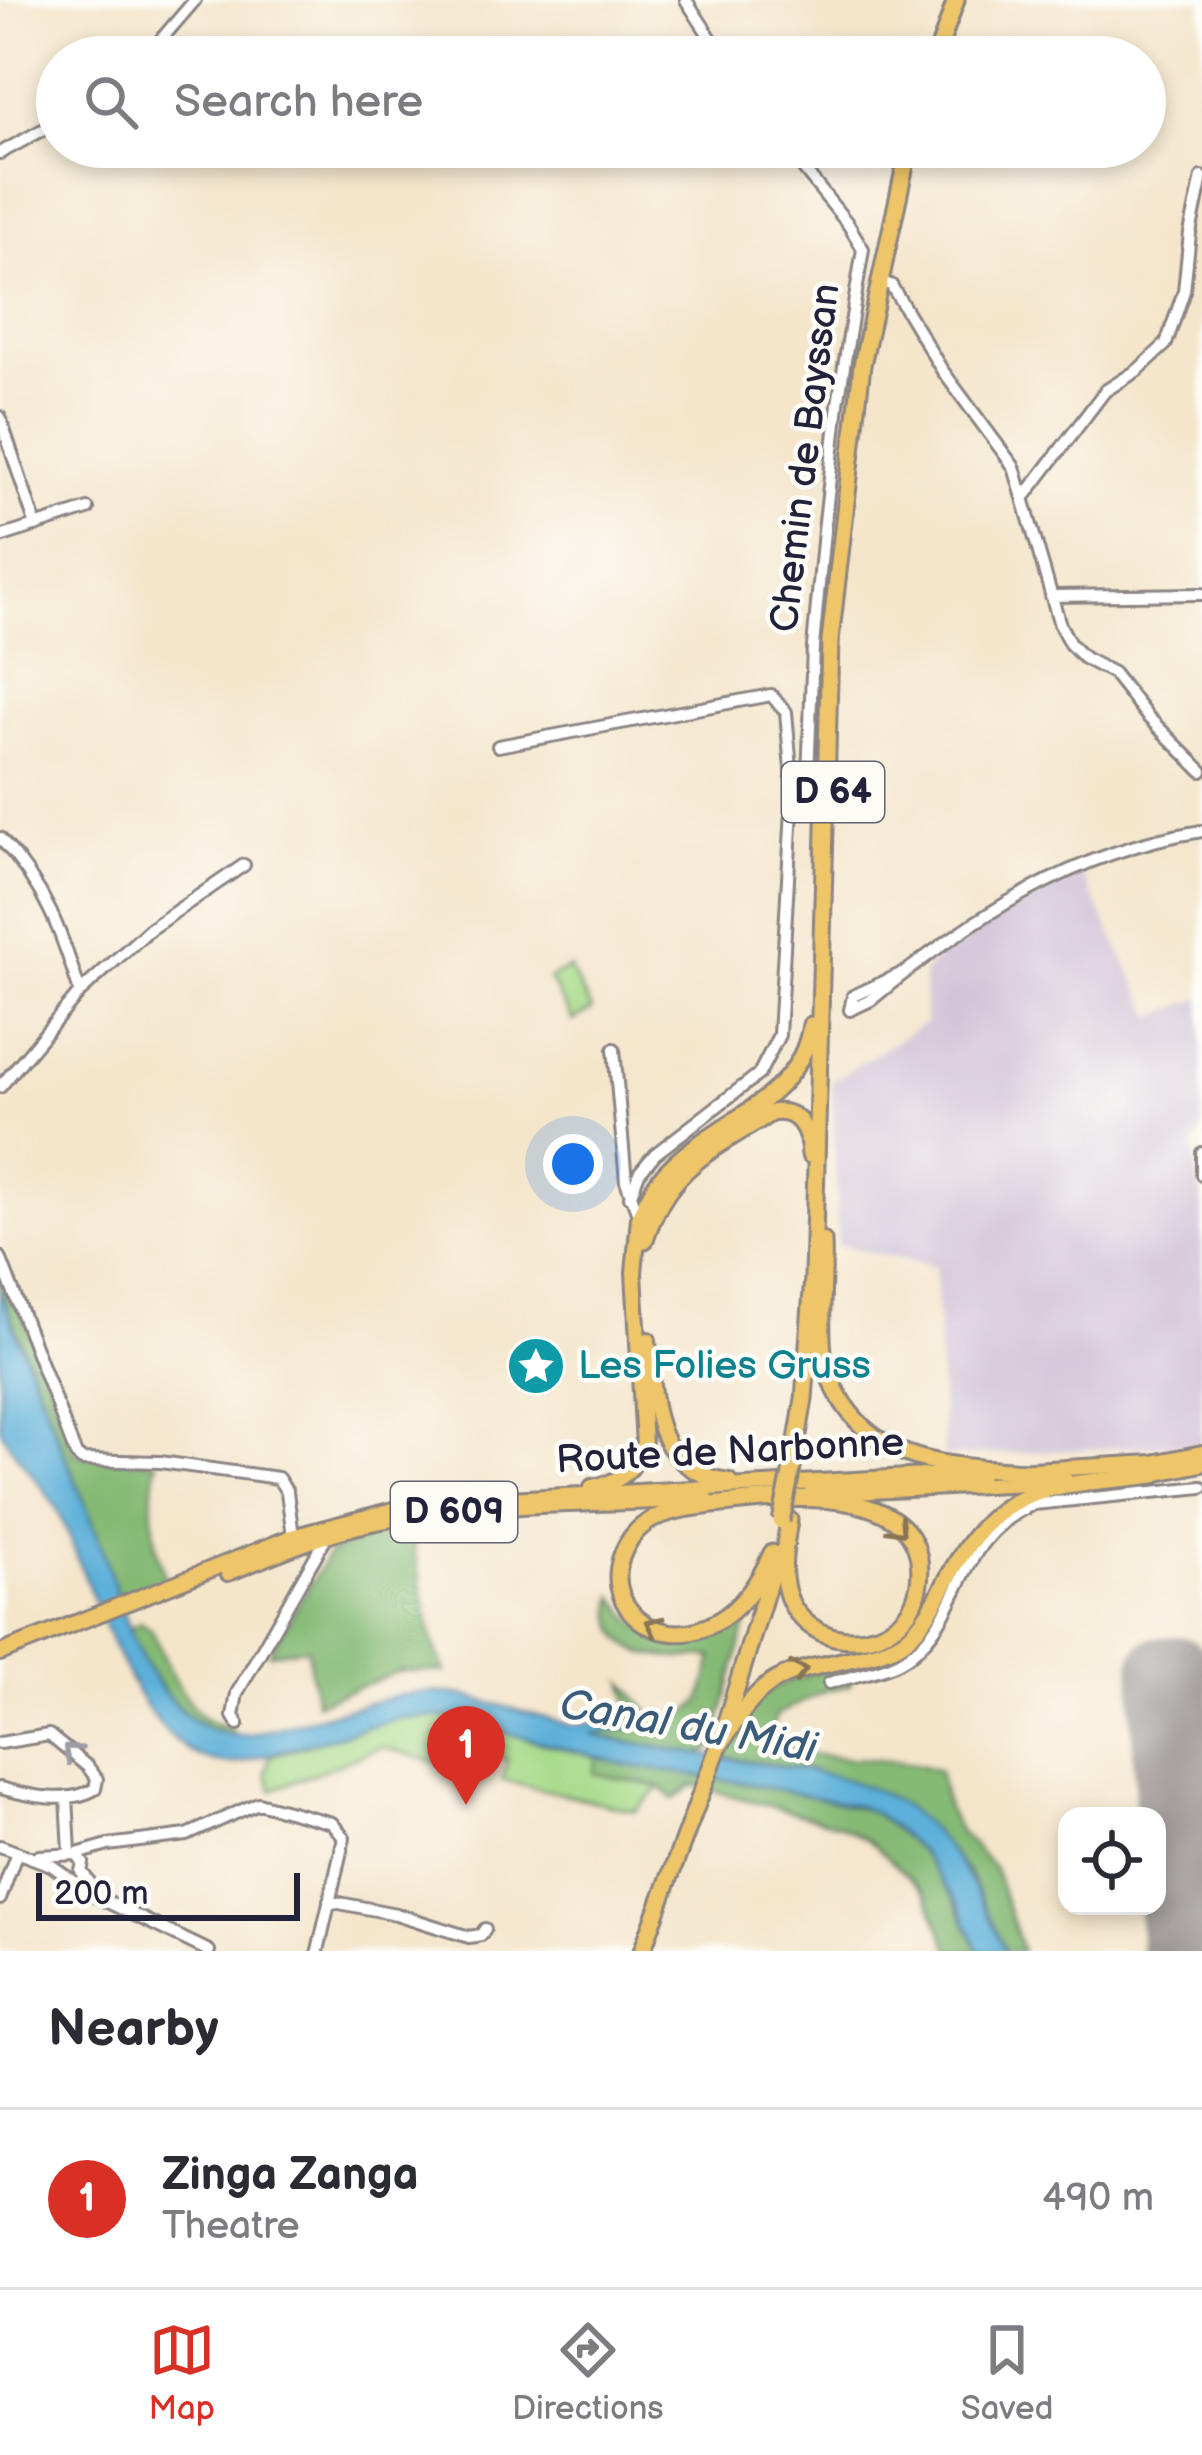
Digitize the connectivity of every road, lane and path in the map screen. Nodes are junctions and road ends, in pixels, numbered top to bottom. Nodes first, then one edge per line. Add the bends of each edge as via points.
1 (195, 0) edge
2 (686, 0) edge
3 (956, 0) edge
4 (164, 36) edge
5 (709, 36) edge
6 (943, 36) edge
7 (36, 133) edge
8 (0, 153) edge
9 (803, 168) edge
10 (904, 168) edge
11 (1202, 178) edge
12 (878, 282) junction
13 (0, 417) edge
14 (1025, 496) junction
15 (88, 508) dead end
16 (36, 526) junction
17 (0, 537) edge
18 (838, 571) junction
19 (1202, 593) edge
20 (1051, 596) junction
21 (498, 746) dead end
22 (1202, 771) edge
23 (793, 792) junction
24 (1202, 831) edge
25 (0, 838) edge
26 (244, 865) dead end
27 (821, 903) junction
28 (905, 972) junction
29 (80, 992) junction
30 (614, 1049) dead end
31 (0, 1087) edge
32 (1202, 1153) edge
33 (1202, 1175) edge
34 (630, 1197) junction
35 (647, 1214) junction
36 (823, 1229) junction
37 (645, 1240) joint
38 (0, 1257) edge
39 (813, 1276) junction
40 (1202, 1454) edge
41 (798, 1458) junction
42 (1202, 1464) edge
43 (1024, 1471) junction
44 (1154, 1475) junction
45 (764, 1485) junction
46 (1202, 1487) edge
47 (790, 1495) junction
48 (508, 1496) junction
49 (342, 1521) junction
50 (785, 1521) junction
51 (326, 1536) junction
52 (294, 1542) junction
53 (772, 1553) junction
54 (89, 1624) junction
55 (0, 1653) edge
56 (0, 1663) edge
57 (829, 1683) dead end
58 (238, 1724) dead end
59 (0, 1743) edge
60 (716, 1748) junction
61 (0, 1788) edge
62 (67, 1797) junction
63 (108, 1845) junction
64 (0, 1846) edge
65 (17, 1852) junction
66 (70, 1854) junction
67 (32, 1856) junction
68 (74, 1872) junction
69 (0, 1899) edge
70 (329, 1900) junction
71 (485, 1929) dead end
72 (209, 1951) edge
73 (318, 1951) edge
74 (639, 1951) edge

1 - 4 street
2 - 5 street
3 - 6 highway
7 - 8 street
9 - 23 street, Chemin de Bayssan via 863,249 821,555 808,778
10 - 12 highway, D 64
11 - 14 street via 1184,291 1166,344 1105,391
12 - 14 street via 891,285 1014,467
12 - 18 highway, D 64
13 - 16 street
14 - 20 street
15 - 16 street
16 - 17 street
18 - 27 highway, D 64
18 - 36 highway, D 64
19 - 20 street
20 - 22 street via 1070,644 1113,673
21 - 23 street via 771,694 786,712
23 - 34 street via 783,1010 772,1055 741,1090 655,1154
24 - 28 street via 1077,866 988,912
25 - 29 street via 50,904
26 - 29 street via 149,928
27 - 35 highway via 802,1054 777,1090 669,1169 650,1191
27 - 39 highway, D 64
28 - 28 street via 853,996 850,1010 872,1000
29 - 31 street
30 - 34 street
32 - 33 street
34 - 35 street
35 - 37 highway
35 - 39 highway via 691,1164 785,1110 810,1144
35 - 48 main road via 634,1274 645,1418 636,1465 608,1485
36 - 41 highway, D 64 via 813,1382
36 - 43 highway via 823,1353 851,1414 893,1450 925,1462
37 - 45 main road via 653,1397 664,1438 694,1472
38 - 52 street via 76,1455 272,1475 287,1492
39 - 41 highway, D 64
40 - 43 main road, Route de Narbonne / D 609
41 - 50 highway, D 64, bridge
42 - 44 main road, Route de Narbonne / D 609
43 - 45 main road, Route de Narbonne / D 609
44 - 47 main road, Route de Narbonne / D 609
60 -> 44 highway via 770,1680 908,1638 979,1529 1006,1503 1036,1490
45 - 48 main road, Route de Narbonne / D 609
46 - 57 street via 1018,1511 989,1534 913,1653
47 -> 50 highway via 849,1501 891,1516 920,1568 912,1606 880,1635 854,1641 802,1619 785,1586
47 - 51 main road, Route de Narbonne / D 609 via 436,1514
53 -> 47 highway via 747,1598 692,1634 640,1622 621,1586 625,1548 652,1520
48 - 49 main road, Route de Narbonne / D 609
49 - 51 street
49 - 52 main road, Route de Narbonne / D 609
50 - 53 highway, D 64
50 - 60 highway, D 64
51 - 52 main road, Route de Narbonne / D 609
51 - 58 street via 236,1693
52 - 54 main road, Route de Narbonne / D 609
53 - 60 highway, D 64
54 - 55 main road, Route de Narbonne / D 609
54 - 56 main road, Route de Narbonne / D 609
62 -> 59 street via 87,1794 97,1779 58,1740 39,1734
60 - 74 highway, D 64
61 - 62 street
62 - 66 street
63 - 66 street
63 - 68 street
63 - 70 street via 202,1831 258,1803 341,1830
64 - 65 street
65 - 67 street
65 - 69 street
66 - 67 street
66 - 68 street
66 - 68 street via 59,1861
67 - 68 street
68 - 72 street via 103,1898
70 - 71 street via 469,1937
70 - 73 street

